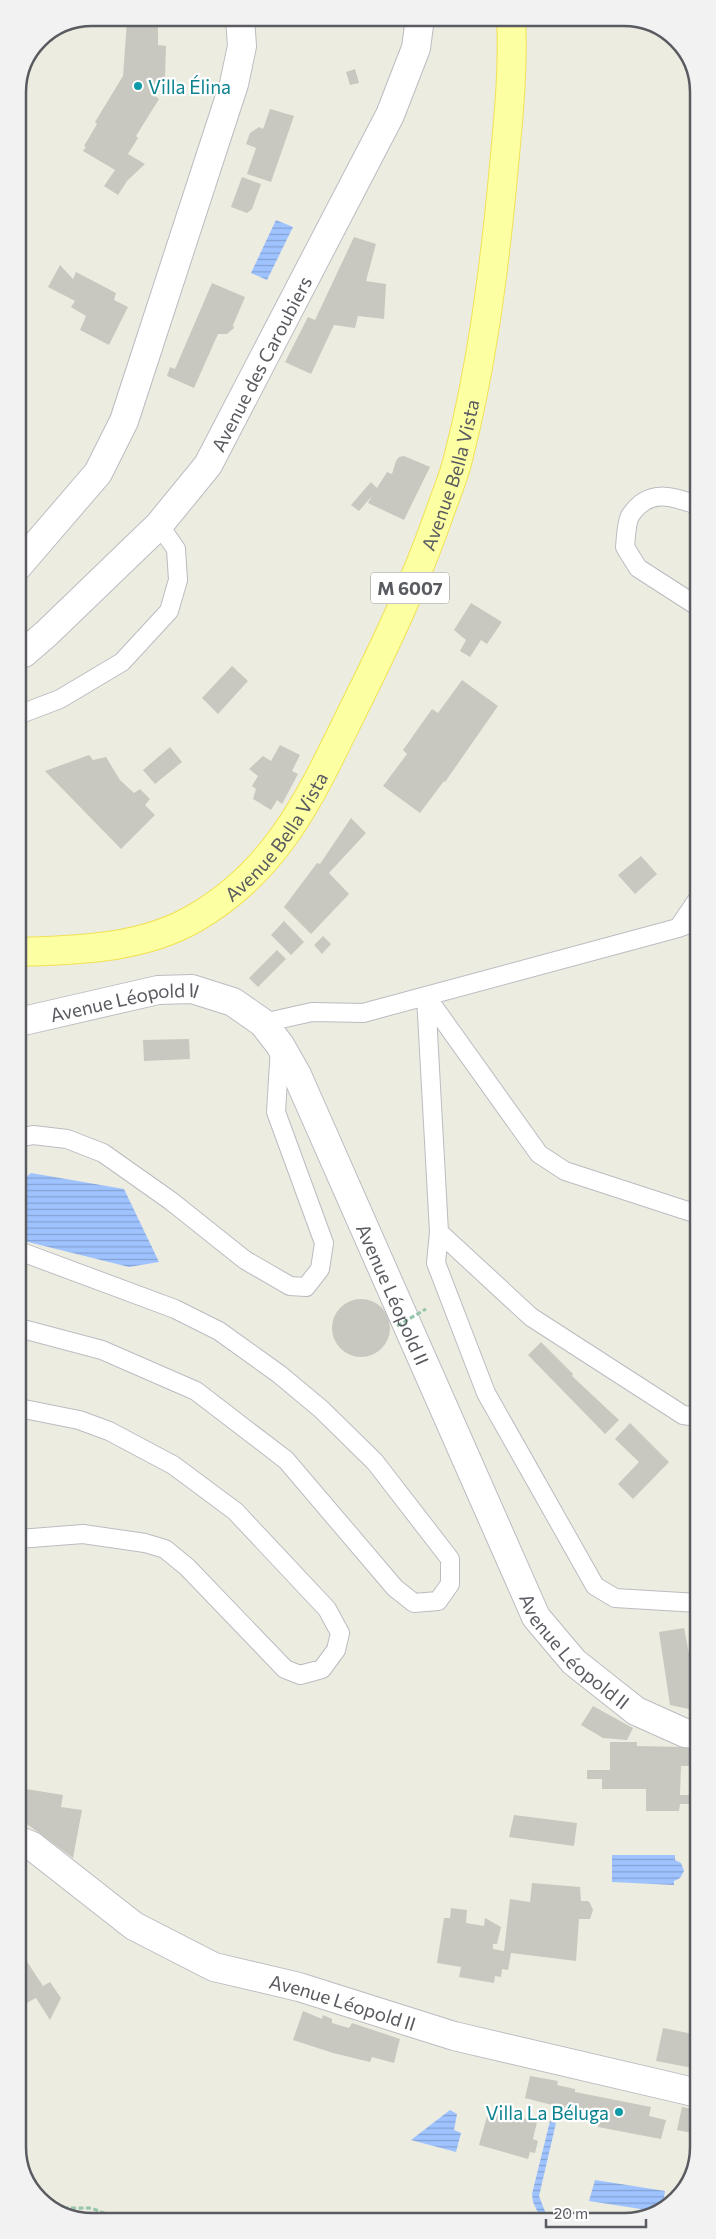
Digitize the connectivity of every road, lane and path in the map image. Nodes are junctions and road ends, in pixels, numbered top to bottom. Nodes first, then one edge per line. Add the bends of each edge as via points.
1 (241, 26) edge
2 (419, 26) edge
3 (511, 26) edge
4 (690, 503) edge
5 (159, 525) junction
6 (26, 557) edge
7 (690, 601) edge
8 (26, 651) edge
9 (26, 712) edge
10 (690, 910) edge
11 (690, 924) edge
12 (678, 928) junction
13 (26, 952) edge
14 (426, 996) junction
15 (26, 1020) edge
16 (263, 1022) junction
17 (280, 1046) junction
18 (26, 1136) edge
19 (690, 1212) edge
20 (439, 1232) junction
21 (26, 1254) edge
22 (426, 1309) dead end
23 (397, 1326) dead end
24 (26, 1330) edge
25 (26, 1409) edge
26 (690, 1416) edge
27 (26, 1538) edge
28 (690, 1603) edge
29 (690, 1733) edge
30 (26, 1844) edge
31 (690, 2091) edge
32 (68, 2208) edge
33 (104, 2213) edge

1 - 6 street via 242,46 234,84 124,421 98,473
2 - 5 street, Avenue des Caroubiers via 416,48 381,133 208,465
3 - 13 main road, Avenue Bella Vista / M 6007 via 513,55 494,266 475,385 458,461 429,545 378,661 310,798 286,836 257,870 194,919 159,935 117,945
4 - 7 lane via 670,496 646,499 629,517 625,547 638,568
5 - 8 street, Avenue des Caroubiers
5 - 9 lane via 176,549 178,580 168,611 122,662 60,699
10 - 12 lane
11 - 12 lane
12 - 14 lane
14 - 16 lane via 364,1013 312,1012
14 - 19 lane via 539,1154 565,1171
14 - 20 lane
15 - 16 street, Avenue Léopold II via 158,990 192,989 233,1002
16 - 17 street, Avenue Léopold II
17 - 18 lane via 276,1112 324,1243 320,1269 306,1288 290,1286 245,1260 171,1201 103,1153 67,1139
17 - 29 street, Avenue Léopold II via 297,1075 536,1617 574,1662 636,1711
20 - 26 lane via 532,1317 683,1415
20 - 28 lane via 436,1263 486,1393 595,1586 615,1598
21 - 24 lane via 175,1310 219,1331 279,1374 321,1409 375,1462 450,1559 450,1584 438,1601 414,1603 395,1588 286,1460 196,1391 102,1350
22 - 23 path, bridge
25 - 27 lane via 79,1420 109,1431 173,1465 235,1511 327,1609 340,1633 336,1650 322,1669 300,1675 285,1669 187,1567 165,1549 83,1534
30 - 31 street, Avenue Léopold II via 134,1926 214,1967 299,1987 454,2036
32 - 33 path via 91,2208

